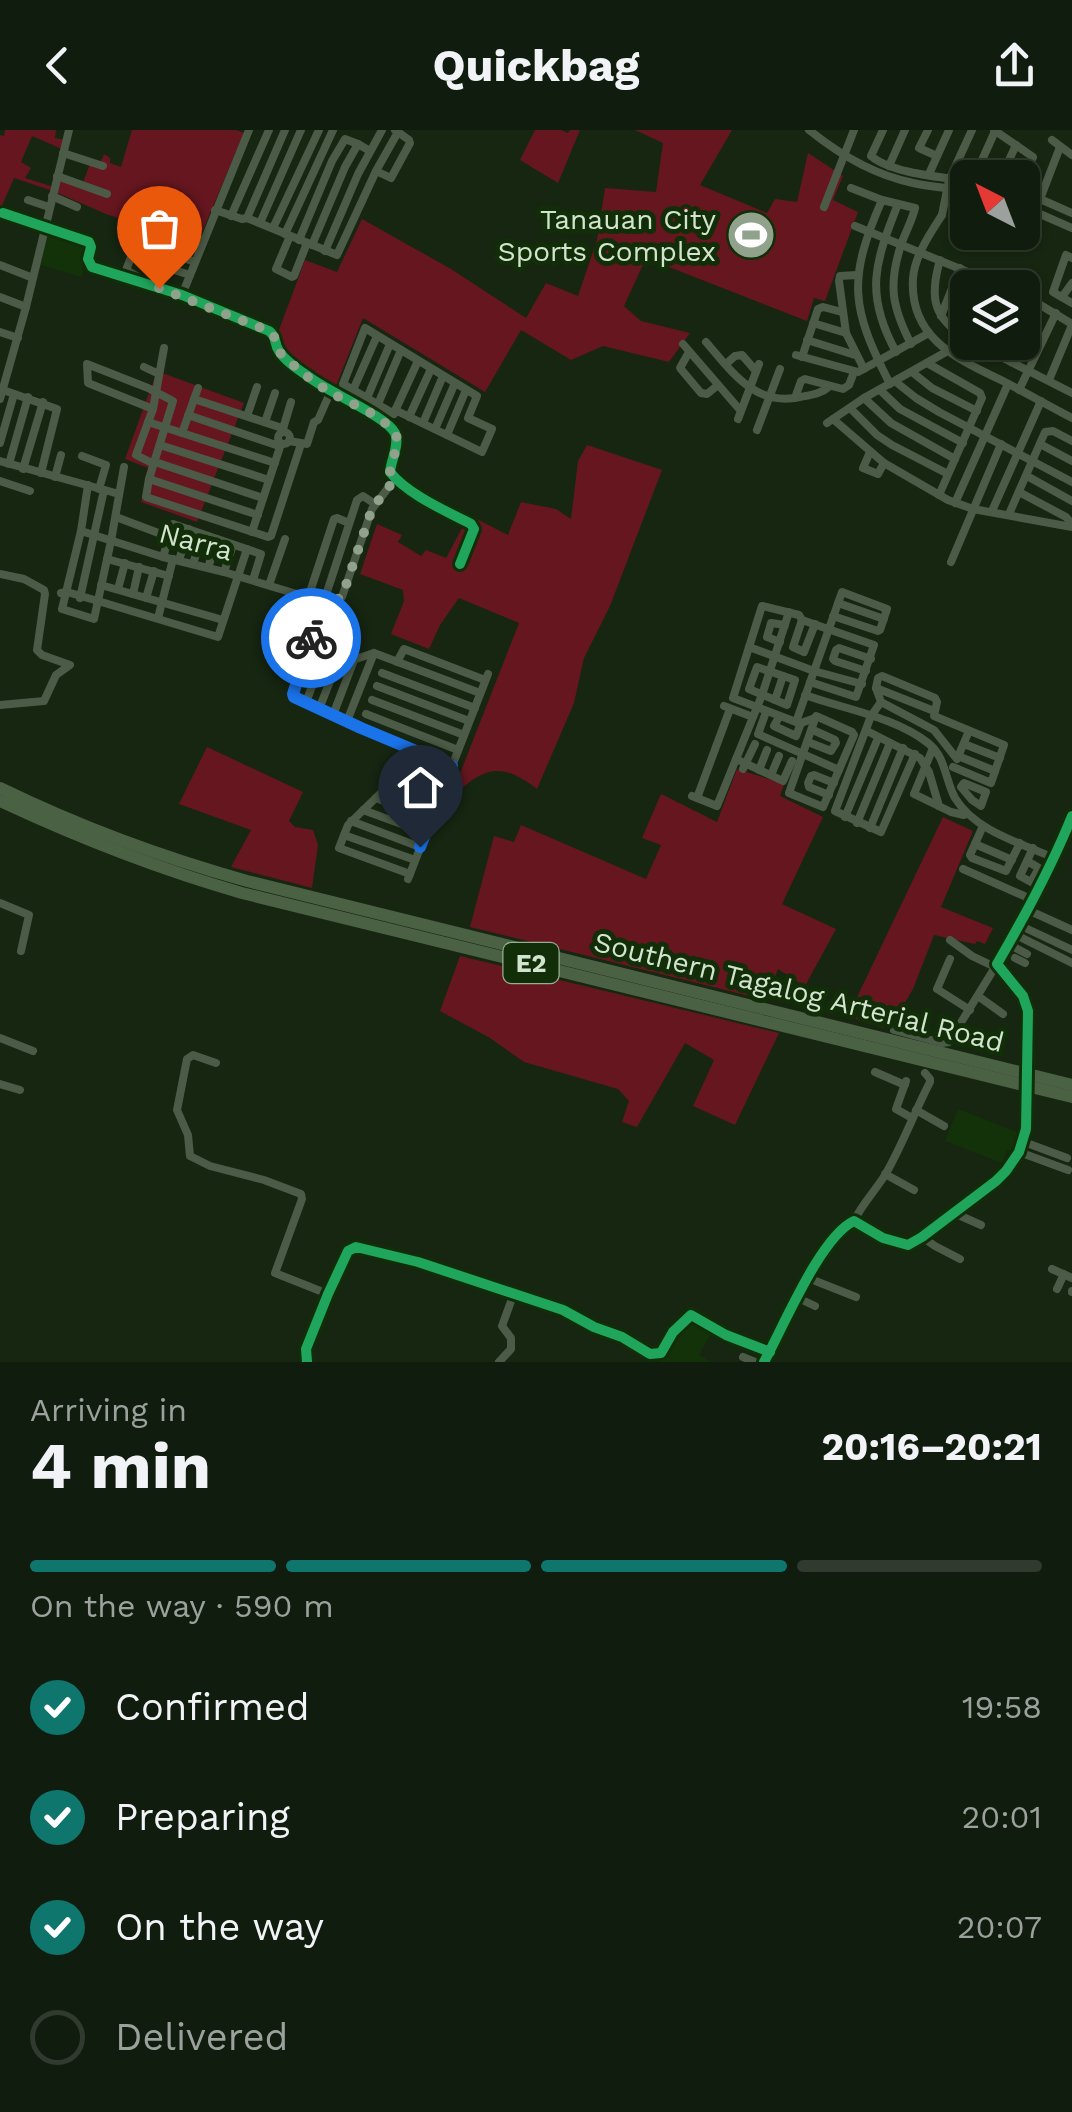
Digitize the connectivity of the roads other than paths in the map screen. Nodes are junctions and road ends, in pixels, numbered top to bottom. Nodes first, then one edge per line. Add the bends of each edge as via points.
1 (69, 130) edge
2 (249, 130) edge
3 (269, 130) edge
4 (285, 130) edge
5 (301, 130) edge
6 (319, 130) edge
7 (382, 130) edge
8 (810, 130) edge
9 (854, 130) edge
10 (883, 130) edge
11 (905, 130) edge
12 (928, 130) edge
13 (948, 130) edge
14 (972, 130) edge
15 (994, 130) edge
16 (396, 131) edge
17 (332, 132) edge
18 (345, 138) junction
19 (1052, 140) dead end
20 (358, 144) junction
21 (1016, 145) junction
22 (1060, 147) junction
23 (370, 151) junction
24 (63, 153) junction
25 (844, 155) junction
26 (1072, 155) edge
27 (937, 156) junction
28 (959, 160) edge
29 (982, 160) edge
30 (1009, 160) edge
31 (1032, 160) edge
32 (103, 166) dead end
33 (889, 166) junction
34 (376, 172) junction
35 (929, 174) junction
36 (57, 176) junction
37 (950, 179) joint
38 (950, 189) edge
39 (854, 192) dead end
40 (106, 194) dead end
41 (52, 196) junction
42 (28, 200) dead end
43 (882, 200) junction
44 (898, 204) junction
45 (824, 206) dead end
46 (50, 207) junction
47 (77, 207) dead end
48 (215, 210) junction
49 (2, 213) dead end
50 (1072, 213) edge
51 (1040, 214) edge
52 (232, 216) junction
53 (247, 218) junction
54 (260, 223) junction
55 (855, 226) dead end
56 (45, 228) junction
57 (273, 228) junction
58 (1072, 228) edge
59 (868, 231) junction
60 (885, 238) junction
61 (299, 240) junction
62 (901, 244) junction
63 (325, 251) junction
64 (920, 252) junction
65 (131, 256) junction
66 (1072, 258) edge
67 (940, 260) junction
68 (195, 262) junction
69 (0, 264) edge
70 (1062, 267) junction
71 (960, 268) junction
72 (965, 270) edge
73 (1072, 274) edge
74 (190, 275) junction
75 (857, 275) junction
76 (33, 278) junction
77 (1072, 283) edge
78 (183, 293) junction
79 (1062, 296) junction
80 (0, 297) edge
81 (1040, 303) edge
82 (1072, 303) edge
83 (26, 306) junction
84 (842, 312) junction
85 (1056, 313) junction
86 (940, 316) junction
87 (813, 322) junction
88 (1072, 324) edge
89 (950, 326) edge
90 (0, 332) edge
91 (846, 333) junction
92 (929, 334) junction
93 (377, 336) junction
94 (18, 338) junction
95 (808, 340) junction
96 (706, 342) dead end
97 (390, 344) junction
98 (911, 344) junction
99 (150, 349) dead end
100 (402, 350) junction
101 (896, 352) junction
102 (946, 352) junction
103 (856, 354) junction
104 (418, 360) junction
105 (1007, 360) edge
106 (878, 361) junction
107 (1011, 362) joint
108 (927, 363) junction
109 (726, 364) junction
110 (144, 368) dead end
111 (431, 368) junction
112 (780, 369) dead end
113 (864, 369) junction
114 (1028, 371) junction
115 (854, 372) junction
116 (912, 372) junction
117 (160, 374) junction
118 (443, 376) junction
119 (1072, 379) edge
120 (1049, 380) junction
121 (455, 383) junction
122 (893, 383) junction
123 (1008, 384) junction
124 (718, 385) junction
125 (830, 386) junction
126 (198, 388) dead end
127 (256, 388) dead end
128 (748, 388) junction
129 (353, 390) junction
130 (466, 390) junction
131 (880, 390) junction
132 (1019, 390) junction
133 (156, 392) junction
134 (1069, 392) edge
135 (275, 393) dead end
136 (330, 393) junction
137 (1, 394) edge
138 (14, 394) junction
139 (770, 396) junction
140 (28, 397) junction
141 (367, 398) junction
142 (795, 398) junction
143 (864, 398) junction
144 (194, 399) junction
145 (1041, 401) junction
146 (43, 402) junction
147 (291, 402) dead end
148 (378, 404) junction
149 (850, 408) junction
150 (153, 409) junction
151 (977, 410) junction
152 (394, 412) junction
153 (188, 415) junction
154 (247, 416) junction
155 (409, 416) junction
156 (468, 418) junction
157 (1072, 418) edge
158 (148, 422) junction
159 (265, 422) junction
160 (423, 423) junction
161 (389, 427) junction
162 (970, 427) junction
163 (166, 428) junction
164 (435, 429) junction
165 (757, 430) dead end
166 (182, 433) junction
167 (447, 435) junction
168 (986, 435) junction
169 (17, 436) junction
170 (1, 438) edge
171 (283, 438) junction
172 (34, 439) junction
173 (460, 441) junction
174 (1072, 441) edge
175 (963, 443) junction
176 (47, 444) junction
177 (301, 444) junction
178 (1001, 444) junction
179 (1040, 444) junction
180 (160, 446) junction
181 (870, 452) junction
182 (1018, 453) junction
183 (61, 455) dead end
184 (82, 456) dead end
185 (955, 459) junction
186 (1072, 461) edge
187 (1034, 462) junction
188 (5, 463) edge
189 (154, 463) junction
190 (884, 463) junction
191 (275, 464) junction
192 (124, 466) dead end
193 (23, 469) junction
194 (41, 474) junction
195 (948, 474) junction
196 (1027, 476) junction
197 (55, 477) junction
198 (150, 479) junction
199 (395, 479) junction
200 (269, 480) junction
201 (0, 481) edge
202 (1072, 482) edge
203 (88, 485) junction
204 (101, 490) junction
205 (30, 491) dead end
206 (1019, 492) junction
207 (119, 494) junction
208 (938, 495) junction
209 (264, 498) junction
210 (1072, 500) edge
211 (955, 503) junction
212 (375, 504) junction
213 (973, 508) junction
214 (992, 510) junction
215 (1009, 514) junction
216 (258, 515) junction
217 (116, 517) junction
218 (126, 522) junction
219 (349, 523) junction
220 (1072, 525) edge
221 (140, 527) junction
222 (190, 529) junction
223 (82, 531) junction
224 (252, 532) junction
225 (94, 534) junction
226 (202, 534) junction
227 (170, 537) junction
228 (217, 539) junction
229 (285, 539) dead end
230 (115, 542) junction
231 (233, 545) junction
232 (132, 548) junction
233 (247, 549) junction
234 (172, 558) junction
235 (106, 559) junction
236 (950, 562) dead end
237 (125, 563) junction
238 (193, 564) junction
239 (460, 564) dead end
240 (140, 567) junction
241 (208, 568) junction
242 (154, 571) junction
243 (224, 572) junction
244 (0, 574) edge
245 (169, 576) junction
246 (237, 576) junction
247 (253, 580) junction
248 (101, 584) junction
249 (269, 585) junction
250 (118, 590) junction
251 (64, 593) junction
252 (133, 594) junction
253 (300, 595) dead end
254 (80, 598) junction
255 (146, 598) junction
256 (98, 600) junction
257 (162, 603) junction
258 (320, 608) junction
259 (789, 612) junction
260 (834, 616) junction
261 (158, 618) junction
262 (223, 620) junction
263 (802, 620) junction
264 (815, 624) junction
265 (829, 629) junction
266 (749, 647) junction
267 (374, 653) junction
268 (774, 657) junction
269 (870, 659) junction
270 (354, 660) junction
271 (392, 660) junction
272 (336, 666) junction
273 (770, 671) junction
274 (814, 671) junction
275 (866, 671) junction
276 (318, 672) junction
277 (382, 672) junction
278 (298, 678) junction
279 (810, 682) junction
280 (862, 684) junction
281 (377, 686) junction
282 (480, 693) junction
283 (762, 695) junction
284 (805, 695) junction
285 (372, 700) junction
286 (818, 700) junction
287 (306, 702) junction
288 (880, 702) junction
289 (830, 704) junction
290 (0, 705) edge
291 (319, 708) junction
292 (474, 708) junction
293 (758, 712) junction
294 (366, 714) junction
295 (333, 715) junction
296 (817, 716) junction
297 (871, 716) junction
298 (347, 721) junction
299 (469, 722) junction
300 (726, 722) junction
301 (798, 723) junction
302 (928, 726) junction
303 (361, 728) junction
304 (748, 730) junction
305 (813, 730) junction
306 (867, 731) junction
307 (970, 731) junction
308 (721, 734) junction
309 (464, 736) junction
310 (878, 738) junction
311 (920, 740) junction
312 (742, 742) junction
313 (808, 742) junction
314 (890, 743) junction
315 (755, 744) dead end
316 (964, 744) junction
317 (716, 746) junction
318 (903, 748) junction
319 (458, 750) junction
320 (768, 750) dead end
321 (932, 750) junction
322 (915, 754) junction
323 (804, 755) junction
324 (779, 756) dead end
325 (1000, 758) junction
326 (712, 759) junction
327 (792, 760) dead end
328 (956, 760) junction
329 (735, 761) junction
330 (925, 765) junction
331 (452, 766) junction
332 (744, 767) junction
333 (758, 770) junction
334 (839, 770) junction
335 (706, 772) junction
336 (771, 776) junction
337 (947, 781) junction
338 (727, 782) junction
339 (834, 783) junction
340 (932, 784) junction
341 (702, 785) junction
342 (961, 787) dead end
343 (0, 788) edge
344 (829, 795) junction
345 (722, 796) junction
346 (376, 798) junction
347 (954, 799) junction
348 (924, 800) junction
349 (0, 801) edge
350 (437, 805) junction
351 (939, 806) junction
352 (363, 810) junction
353 (965, 814) junction
354 (1072, 816) edge
355 (846, 817) junction
356 (431, 819) junction
357 (351, 822) junction
358 (857, 822) junction
359 (870, 828) junction
360 (983, 828) junction
361 (426, 832) junction
362 (344, 835) junction
363 (1061, 844) junction
364 (1019, 845) junction
365 (420, 847) junction
366 (1072, 850) edge
367 (415, 860) junction
368 (1053, 860) junction
369 (963, 869) dead end
370 (1033, 900) junction
371 (0, 903) edge
372 (1028, 910) junction
373 (1017, 929) junction
374 (1072, 930) edge
375 (950, 940) dead end
376 (1072, 950) edge
377 (1010, 951) junction
378 (21, 952) dead end
379 (950, 960) dead end
380 (1072, 962) edge
381 (996, 966) junction
382 (978, 996) junction
383 (970, 1010) junction
384 (1003, 1014) dead end
385 (894, 1030) dead end
386 (0, 1038) edge
387 (33, 1051) dead end
388 (216, 1064) dead end
389 (874, 1072) dead end
390 (924, 1073) dead end
391 (0, 1084) edge
392 (1072, 1085) edge
393 (20, 1090) dead end
394 (1072, 1097) edge
395 (914, 1114) junction
396 (944, 1126) dead end
397 (1024, 1142) junction
398 (1019, 1152) junction
399 (1068, 1158) dead end
400 (1068, 1170) dead end
401 (885, 1174) junction
402 (914, 1190) dead end
403 (954, 1213) junction
404 (854, 1221) junction
405 (980, 1225) dead end
406 (922, 1237) junction
407 (960, 1258) dead end
408 (1052, 1270) dead end
409 (1068, 1276) edge
410 (808, 1278) junction
411 (1056, 1287) dead end
412 (514, 1293) junction
413 (328, 1294) junction
414 (856, 1297) dead end
415 (798, 1298) junction
416 (816, 1306) dead end
417 (770, 1352) junction
418 (744, 1358) dead end
419 (306, 1362) edge
420 (499, 1362) edge
421 (755, 1362) edge
422 (764, 1362) edge

1 - 24 street
2 - 48 street
3 - 52 street
4 - 53 street
5 - 54 street
6 - 57 street
7 - 23 street
8 - 25 street
9 - 25 street
10 - 33 street via 870,156
11 - 33 street
12 - 27 street via 920,148
13 - 27 street
14 - 28 street
15 - 21 street
15 - 29 street
16 - 34 street
16 - 34 street via 410,143 391,178
17 - 18 street
17 - 61 street
18 - 20 street
18 - 61 street
19 - 22 street
20 - 23 street
20 - 61 street
21 - 30 street
21 - 31 street
22 - 26 street
22 - 50 street via 1040,199
23 - 63 street
24 - 32 street
24 - 36 street
25 - 38 street via 886,176
25 - 45 street
27 - 35 street
33 - 35 street
34 - 63 street via 340,253
35 - 37 street
36 - 40 street
36 - 41 street
37 - 64 street, bridge via 942,215
39 - 43 street
41 - 46 street
41 - 47 street
42 - 46 street
43 - 44 street
43 - 59 street
44 - 60 street
44 - 62 street via 915,208
46 - 56 street
48 - 52 street
48 - 68 street
49 - 56 street
51 - 58 street
52 - 53 street
53 - 54 street
54 - 57 street
55 - 59 street
56 - 76 street
56 - 78 street via 89,242 92,267
57 - 61 street
59 - 60 street
59 - 75 street
60 - 62 street
60 - 101 street via 876,301
61 - 63 street
62 - 64 street
62 - 98 street via 893,298
64 - 67 street
64 - 92 street via 914,297
65 - 68 street via 138,242
65 - 74 street
65 - 78 street via 129,274
66 - 70 street via 1066,255
67 - 71 street
67 - 86 street via 933,291
68 - 74 street
69 - 76 street
70 - 73 street
70 - 79 street via 1053,292
71 - 72 street
71 - 86 street
74 - 78 street
75 - 84 street via 840,276
75 - 106 street via 866,334
76 - 83 street
77 - 79 street
78 - 136 street via 269,331 283,356
79 - 82 street
80 - 83 street
81 - 85 street
83 - 94 street
84 - 87 street via 820,308
84 - 91 street
85 - 88 street
85 - 114 street
86 - 89 street
87 - 91 street
87 - 95 street
88 - 120 street
90 - 94 street
91 - 103 street
92 - 98 street
92 - 102 street
93 - 97 street
93 - 129 street
93 - 129 street via 364,328 343,384
94 - 137 street
95 - 103 street
95 - 115 street via 799,356
96 - 109 street
97 - 100 street
97 - 141 street
98 - 101 street
99 - 117 street via 163,351
100 - 104 street
100 - 148 street
101 - 106 street
102 - 108 street
102 - 123 street
103 - 113 street
104 - 111 street
104 - 152 street
105 - 107 street
106 - 113 street
106 - 122 street
107 - 114 street
108 - 116 street
108 - 151 street via 980,392
109 - 128 street
109 - 128 street via 740,355 757,368
110 - 117 street
111 - 118 street
111 - 155 street
112 - 139 street
113 - 115 street
114 - 120 street
114 - 132 street
115 - 125 street via 847,388
116 - 122 street
116 - 151 street
117 - 133 street
118 - 121 street
118 - 160 street
119 - 134 street
120 - 134 street
121 - 130 street
121 - 164 street
122 - 131 street
122 - 162 street
123 - 132 street
123 - 168 street
124 - 124 street via 701,394 680,368 686,348
124 - 128 street via 739,414
125 - 142 street
125 - 142 street via 804,378
126 - 144 street
127 - 154 street
128 - 139 street
129 - 141 street
130 - 156 street via 477,396
130 - 167 street
131 - 143 street
131 - 175 street via 900,409
132 - 145 street
133 - 150 street
133 - 150 street via 87,364 88,383
133 - 163 street via 173,401
135 - 159 street
136 - 161 street
136 - 177 street via 307,444
137 - 138 street
138 - 140 street
138 - 170 street
139 - 142 street
139 - 165 street
140 - 146 street
140 - 169 street
141 - 148 street
143 - 149 street
143 - 185 street via 891,424
144 - 153 street
144 - 154 street
145 - 157 street
145 - 182 street
146 - 172 street
146 - 176 street via 57,409
147 - 171 street
148 - 152 street
149 - 181 street via 830,421
149 - 195 street via 892,445
150 - 158 street
151 - 162 street
152 - 155 street
152 - 161 street
153 - 166 street
153 - 171 street via 276,445
154 - 159 street
155 - 160 street
156 - 173 street
156 - 173 street via 492,429 482,452
158 - 163 street
158 - 189 street via 136,455
159 - 171 street
160 - 164 street
161 - 199 street via 398,440 390,472
162 - 168 street
162 - 175 street
163 - 166 street
163 - 180 street
164 - 167 street
166 - 191 street
167 - 173 street
168 - 178 street
168 - 211 street
169 - 170 street
169 - 172 street
169 - 188 street
171 - 177 street
171 - 191 street
172 - 176 street
172 - 193 street
174 - 179 street via 1050,430
175 - 185 street
176 - 194 street
177 - 224 street via 271,536
178 - 182 street
178 - 213 street
179 - 186 street
179 - 187 street
180 - 189 street
180 - 200 street
181 - 190 street
181 - 190 street via 863,468 878,474
182 - 187 street
182 - 214 street
183 - 197 street
184 - 204 street via 106,466
185 - 195 street
187 - 196 street
187 - 202 street
188 - 193 street
189 - 198 street
189 - 209 street
190 - 208 street
191 - 200 street
192 - 207 street
193 - 194 street
194 - 197 street
195 - 208 street
196 - 206 street
196 - 210 street
197 - 203 street
198 - 216 street
198 - 224 street via 146,497
199 - 212 street
199 - 239 street via 473,526
200 - 209 street
201 - 205 street
203 - 204 street
203 - 223 street
204 - 207 street
204 - 225 street
206 - 215 street
206 - 220 street
207 - 217 street
208 - 211 street
209 - 216 street
211 - 213 street
212 - 219 street via 363,496 357,500
212 - 258 street via 342,597
213 - 214 street
213 - 236 street
214 - 215 street
215 - 220 street
216 - 224 street
217 - 218 street
217 - 230 street
218 - 221 street
218 - 230 street
219 - 258 street
219 - 258 street via 334,519 305,607
221 - 227 street
221 - 232 street
222 - 226 street
222 - 227 street via 173,524
222 - 234 street
223 - 225 street, Narra
223 - 251 street
225 - 230 street, Narra
225 - 254 street
226 - 228 street
226 - 238 street
227 - 234 street
228 - 231 street
228 - 241 street
229 - 249 street
230 - 232 street, Narra
230 - 235 street
231 - 233 street
231 - 243 street
232 - 234 street, Narra
233 - 246 street
233 - 247 street via 261,554
234 - 238 street, Narra
234 - 245 street
235 - 237 street
235 - 248 street
237 - 240 street
237 - 250 street
238 - 241 street, Narra
240 - 242 street
240 - 252 street
241 - 243 street, Narra
242 - 245 street
242 - 255 street
243 - 246 street, Narra
244 - 290 street via 44,590 37,650 70,665 56,675 44,701
245 - 257 street
246 - 247 street, Narra
246 - 262 street
247 - 249 street, Narra
248 - 250 street
248 - 256 street
249 - 253 street, Narra
250 - 252 street
251 - 254 street
251 - 256 street via 62,609 94,619
252 - 255 street
254 - 256 street
255 - 257 street
256 - 261 street
257 - 261 street
257 - 262 street
258 - 278 street
259 - 263 street
259 - 266 street via 762,606
259 - 268 street via 785,625 771,623 768,637 780,642
260 - 260 street via 844,591 887,608 878,631
260 - 265 street
261 - 262 street via 218,637
263 - 264 street
263 - 264 street via 793,647 804,652
264 - 265 street
265 - 269 street via 874,644
265 - 274 street
266 - 268 street
266 - 293 street via 732,698
267 - 270 street
267 - 271 street
267 - 298 street
268 - 273 street
268 - 274 street
269 - 275 street
269 - 275 street via 839,648 833,659
270 - 272 street
270 - 295 street
271 - 277 street
271 - 282 street
271 - 282 street via 404,649 486,677
272 - 276 street
272 - 291 street
273 - 283 street
273 - 283 street via 757,667 749,688
273 - 283 street via 783,676 775,700
274 - 279 street
274 - 280 street
275 - 280 street
276 - 278 street
276 - 287 street
277 - 281 street
277 - 292 street
278 - 287 street via 293,696
279 - 280 street via 854,698
279 - 284 street
281 - 285 street
281 - 299 street
282 - 292 street
283 - 293 street
284 - 286 street
284 - 301 street
285 - 294 street
285 - 309 street
286 - 289 street
286 - 296 street
287 - 291 street
288 - 297 street
288 - 302 street
288 - 307 street via 876,688
289 - 296 street
289 - 297 street
291 - 295 street
292 - 299 street
293 - 300 street via 727,708
293 - 301 street via 778,717 774,726 796,736
293 - 304 street
293 - 323 street via 757,734
294 - 303 street
294 - 319 street
295 - 298 street
296 - 301 street
296 - 305 street
296 - 334 street via 854,734
297 - 306 street
297 - 311 street
298 - 303 street
299 - 309 street
300 - 304 street
300 - 308 street
302 - 311 street
302 - 328 street
303 - 331 street
304 - 312 street
305 - 313 street
305 - 313 street via 836,743 830,752
306 - 310 street
306 - 355 street via 835,808
307 - 316 street
307 - 325 street via 1003,744
308 - 312 street
308 - 317 street
309 - 319 street
310 - 314 street
310 - 355 street
311 - 321 street
312 - 329 street
313 - 323 street
314 - 318 street
314 - 358 street
315 - 332 street
316 - 325 street
316 - 328 street
317 - 326 street
317 - 329 street
318 - 322 street
318 - 359 street
319 - 331 street
320 - 333 street
321 - 330 street
321 - 337 street
322 - 330 street
322 - 359 street via 880,832
323 - 334 street
323 - 344 street via 790,794 821,807
324 - 336 street
325 - 328 street via 991,782
326 - 329 street
326 - 335 street
327 - 336 street via 783,781
328 - 337 street
329 - 332 street
329 - 338 street
330 - 340 street
330 - 348 street via 914,792
331 - 350 street
332 - 333 street
333 - 336 street
334 - 339 street
335 - 338 street
335 - 341 street
337 - 347 street
338 - 345 street
339 - 344 street
339 - 344 street via 811,776 810,787
340 - 348 street
340 - 351 street
341 - 345 street
341 - 345 street via 694,797 717,806
342 - 347 street
343 - 392 highway, Southern Tagalog Arterial Road / E2 via 120,841 247,881
346 - 350 street via 387,787
346 - 352 street
346 - 356 street
347 - 353 street
348 - 351 street
349 - 394 highway, Southern Tagalog Arterial Road / E2 via 115,852 242,892
350 - 356 street
351 - 353 street
352 - 357 street
352 - 361 street
353 - 360 street
354 - 363 street
355 - 358 street
356 - 361 street
357 - 362 street
357 - 365 street
358 - 359 street
360 - 364 street
360 - 364 street via 976,844 1012,860
361 - 365 street
362 - 367 street
362 - 367 street via 341,850 409,877
363 - 366 street
363 - 368 street
364 - 368 street
365 - 367 street
368 - 370 street
369 - 370 street
370 - 372 street
371 - 378 street via 29,916
372 - 373 street
372 - 374 street
373 - 376 street
373 - 377 street
373 - 380 street
375 - 381 street
377 - 377 street via 1026,959
377 - 381 street
379 - 383 street via 937,990
381 - 382 street
381 - 397 street, bridge via 1028,1011
382 - 383 street
382 - 384 street
383 - 385 street via 949,1042
386 - 387 street
388 - 413 street via 187,1059 177,1110 190,1156 301,1194 274,1273
389 - 395 street via 905,1083 896,1108
390 - 395 street via 930,1082
391 - 393 street
395 - 396 street
395 - 401 street
397 - 398 street
397 - 399 street
398 - 400 street
398 - 403 street via 996,1181
401 - 402 street
401 - 404 street
403 - 405 street
403 - 406 street
404 - 406 street via 897,1243
404 - 410 street
406 - 407 street
408 - 409 street
409 - 411 street
410 - 414 street
410 - 415 street
412 - 413 street via 356,1246
412 - 417 street via 650,1354 660,1354 691,1315
412 - 420 street via 502,1326 510,1349
413 - 419 street
415 - 416 street
415 - 417 street
417 - 422 street
418 - 421 street

